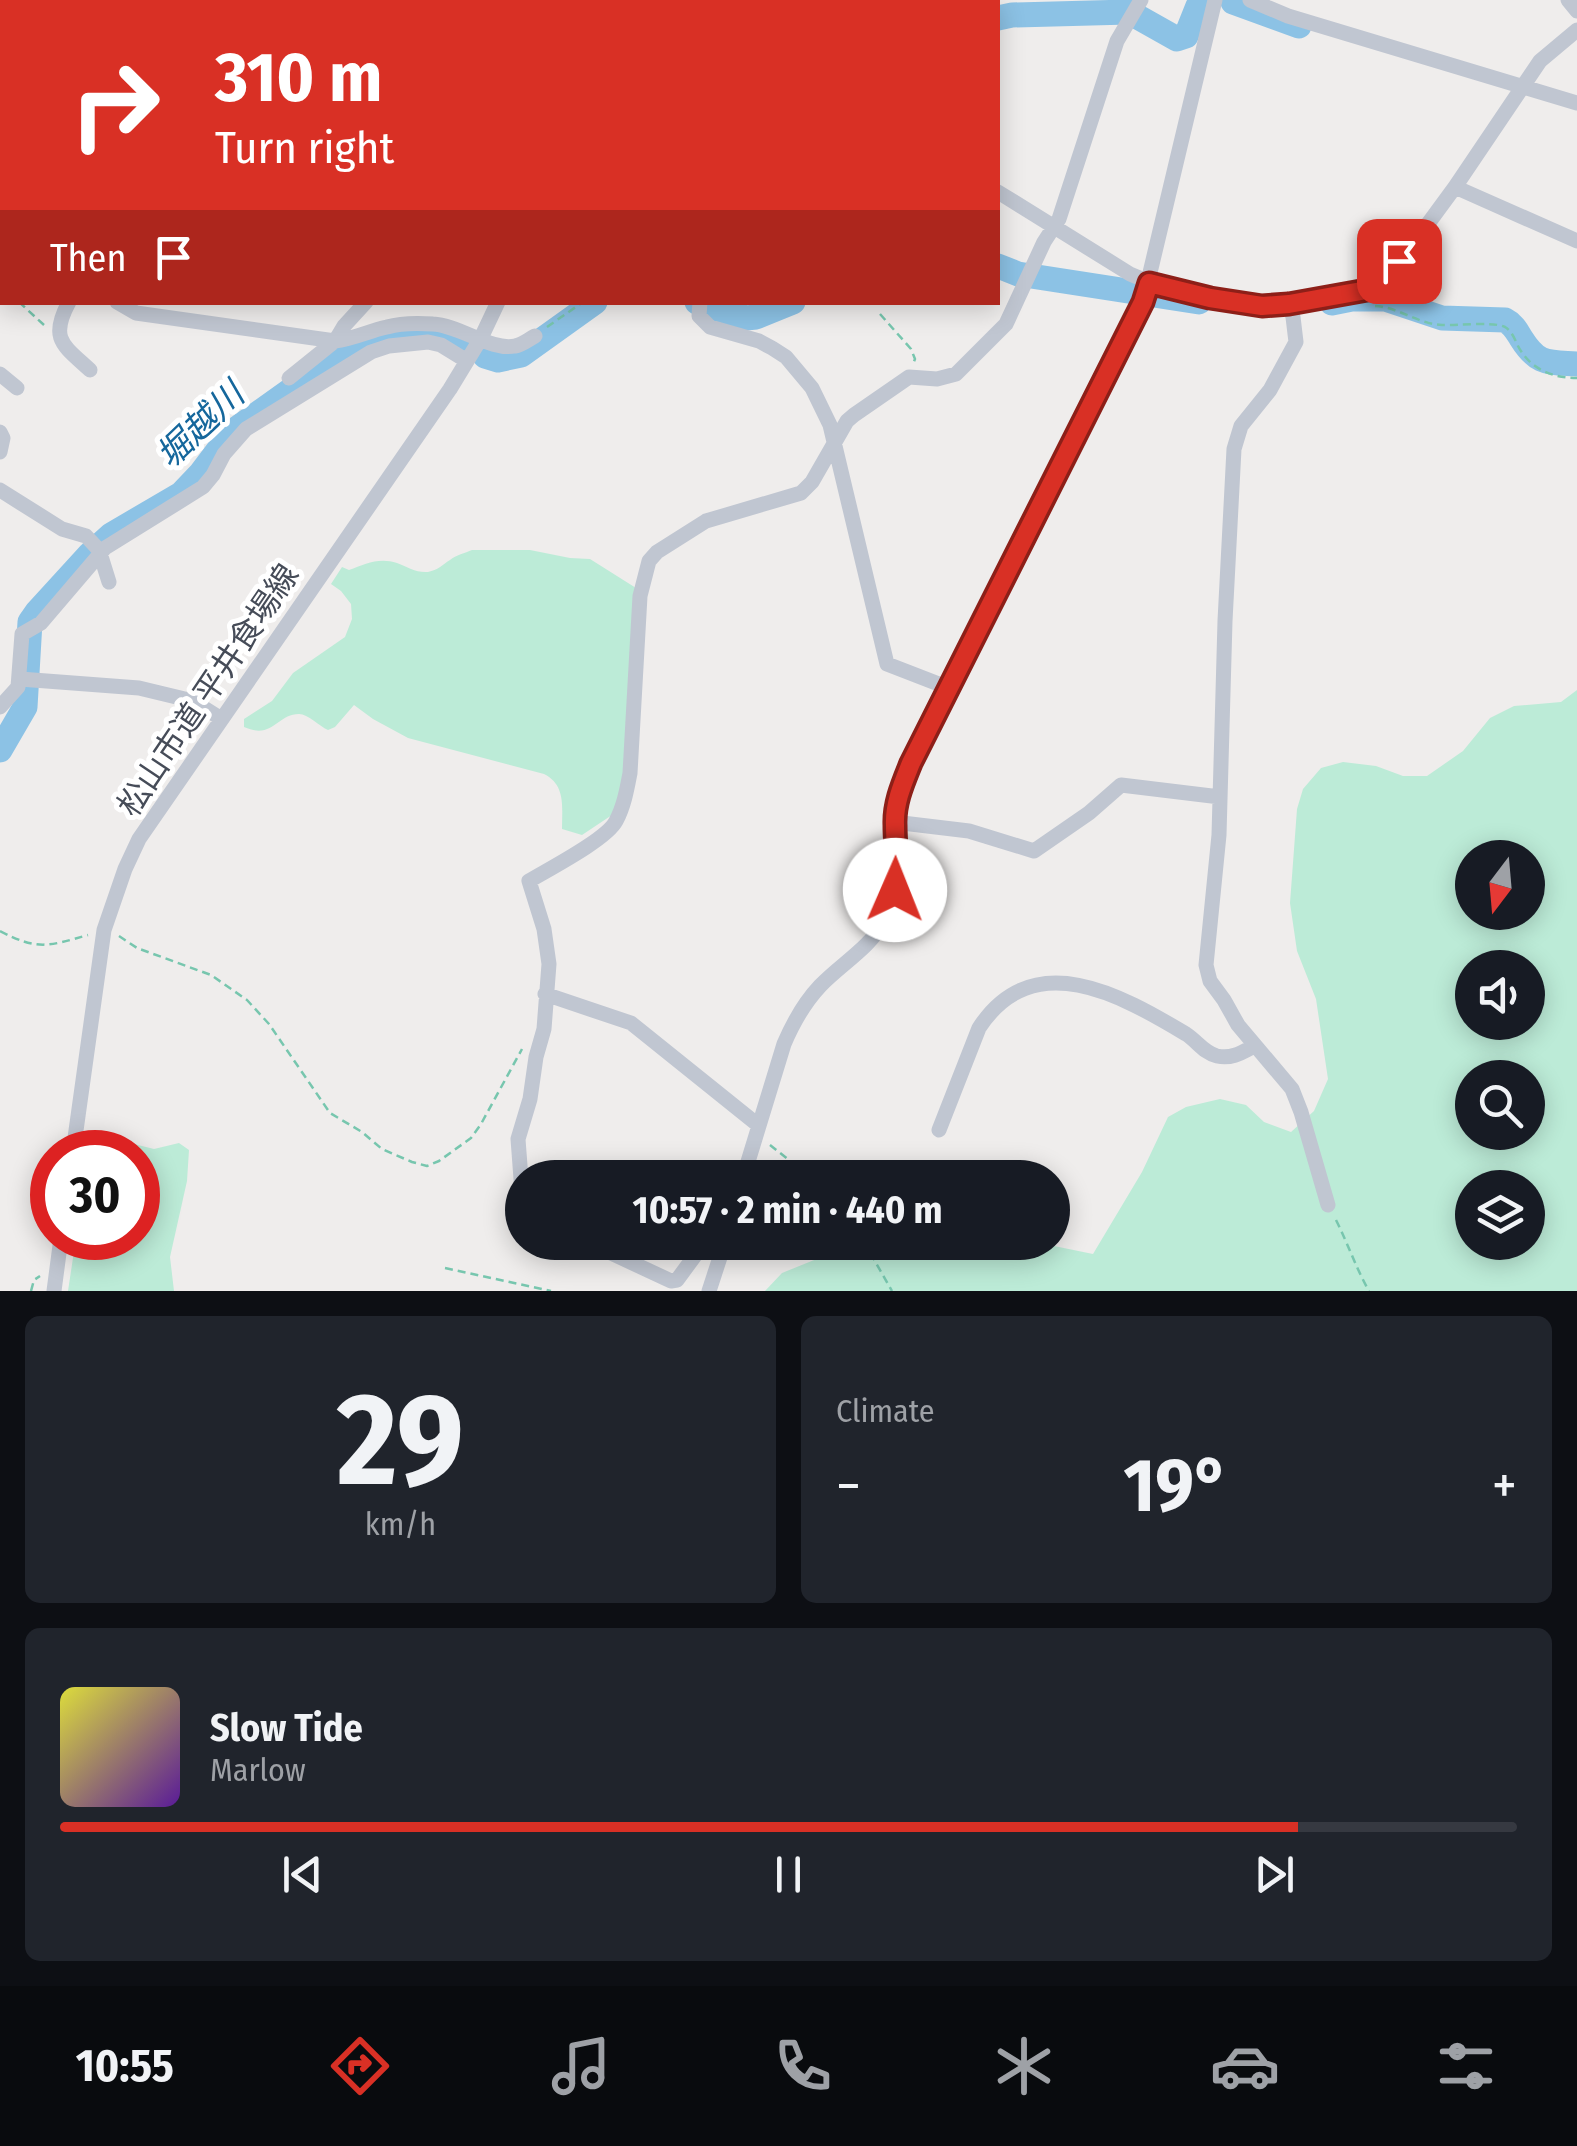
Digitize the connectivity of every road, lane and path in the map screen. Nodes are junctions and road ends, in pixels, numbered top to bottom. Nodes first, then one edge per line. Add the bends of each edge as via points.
1 (1215, 0) edge
2 (1250, 0) edge
3 (1568, 0) edge
4 (1290, 8) edge
5 (1136, 9) edge
6 (1577, 11) edge
7 (1577, 30) edge
8 (1524, 87) junction
9 (1577, 102) edge
10 (1455, 187) junction
11 (1000, 193) edge
12 (1054, 228) junction
13 (1577, 241) edge
14 (1147, 291) junction
15 (22, 305) edge
16 (68, 305) edge
17 (122, 305) edge
18 (363, 305) edge
19 (497, 305) edge
20 (580, 305) edge
21 (700, 306) edge
22 (1370, 306) dead end
23 (1291, 309) junction
24 (880, 314) dead end
25 (59, 334) junction
26 (536, 336) joint
27 (481, 338) junction
28 (334, 341) junction
29 (467, 360) junction
30 (327, 364) junction
31 (90, 370) dead end
32 (0, 374) edge
33 (909, 377) junction
34 (289, 378) dead end
35 (1577, 378) edge
36 (17, 388) dead end
37 (0, 432) edge
38 (833, 445) junction
39 (0, 452) edge
40 (0, 490) edge
41 (97, 548) junction
42 (109, 582) dead end
43 (26, 679) junction
44 (949, 688) junction
45 (0, 708) edge
46 (220, 718) junction
47 (1220, 797) junction
48 (894, 822) junction
49 (104, 930) junction
50 (0, 931) edge
51 (545, 994) junction
52 (524, 1045) dead end
53 (1254, 1046) junction
54 (757, 1129) junction
55 (76, 1130) edge
56 (939, 1130) dead end
57 (520, 1160) edge
58 (748, 1160) edge
59 (790, 1160) edge
60 (1328, 1204) joint
61 (58, 1260) edge
62 (625, 1260) edge
63 (693, 1260) edge
64 (719, 1260) edge
65 (874, 1260) edge
66 (445, 1268) dead end
67 (54, 1291) edge
68 (551, 1291) edge
69 (709, 1291) edge
70 (892, 1291) edge
71 (1369, 1291) edge

1 - 14 street
2 - 4 street
3 - 6 street
4 - 8 street
5 - 12 street via 1116,41
7 - 8 street via 1540,61
8 - 9 street
8 - 10 street
10 - 13 street
10 - 23 street via 1383,285
11 - 12 street
12 - 14 street
12 - 33 street via 1006,324 956,374
14 - 23 street
14 - 44 street
15 - 25 path
16 - 25 street
17 - 28 street via 136,313
18 - 28 street
19 - 27 street, 松山市道 平井食場線
20 - 26 path
21 - 38 street via 699,316 710,327 786,357 812,388
22 - 35 path via 1440,325 1500,326 1533,366
23 - 47 street via 1296,342 1289,359 1236,436
24 - 33 path via 911,349
25 - 31 street
26 - 27 street via 514,346
27 - 28 street via 436,324 387,327
27 - 29 street, 松山市道 平井食場線
28 - 30 street
29 - 30 street via 428,342
29 - 46 street, 松山市道 平井食場線
30 - 34 street
30 - 41 street via 246,429 203,488
32 - 36 street
33 - 38 street via 854,414
37 - 39 street
38 - 44 street via 887,664
38 - 51 street via 801,493 706,521 649,561 640,596 625,799 614,825 529,880 548,950
40 - 41 street
41 - 42 street
41 - 43 street via 22,634
43 - 45 street
43 - 46 street via 139,688 193,701
44 - 48 street via 911,763
46 - 49 street, 松山市道 平井食場線 via 139,839
47 - 48 street via 1121,784 1034,851 969,830
47 - 53 street via 1206,965
48 - 54 street via 898,876 884,922 793,1024
49 - 50 path via 45,946
49 - 52 path via 211,975 246,1000 330,1113 412,1162 427,1166 471,1138
49 - 55 street, 松山市道 平井食場線
51 - 54 street via 631,1023
51 - 57 street
53 - 56 street via 1236,1056 1212,1055 1112,995 1070,982 1029,987 999,1005 979,1028
53 - 60 street via 1292,1090
54 - 58 street
54 - 59 path
60 - 71 path
61 - 67 street
62 - 63 street via 671,1281
64 - 69 street
65 - 70 path
66 - 68 path

